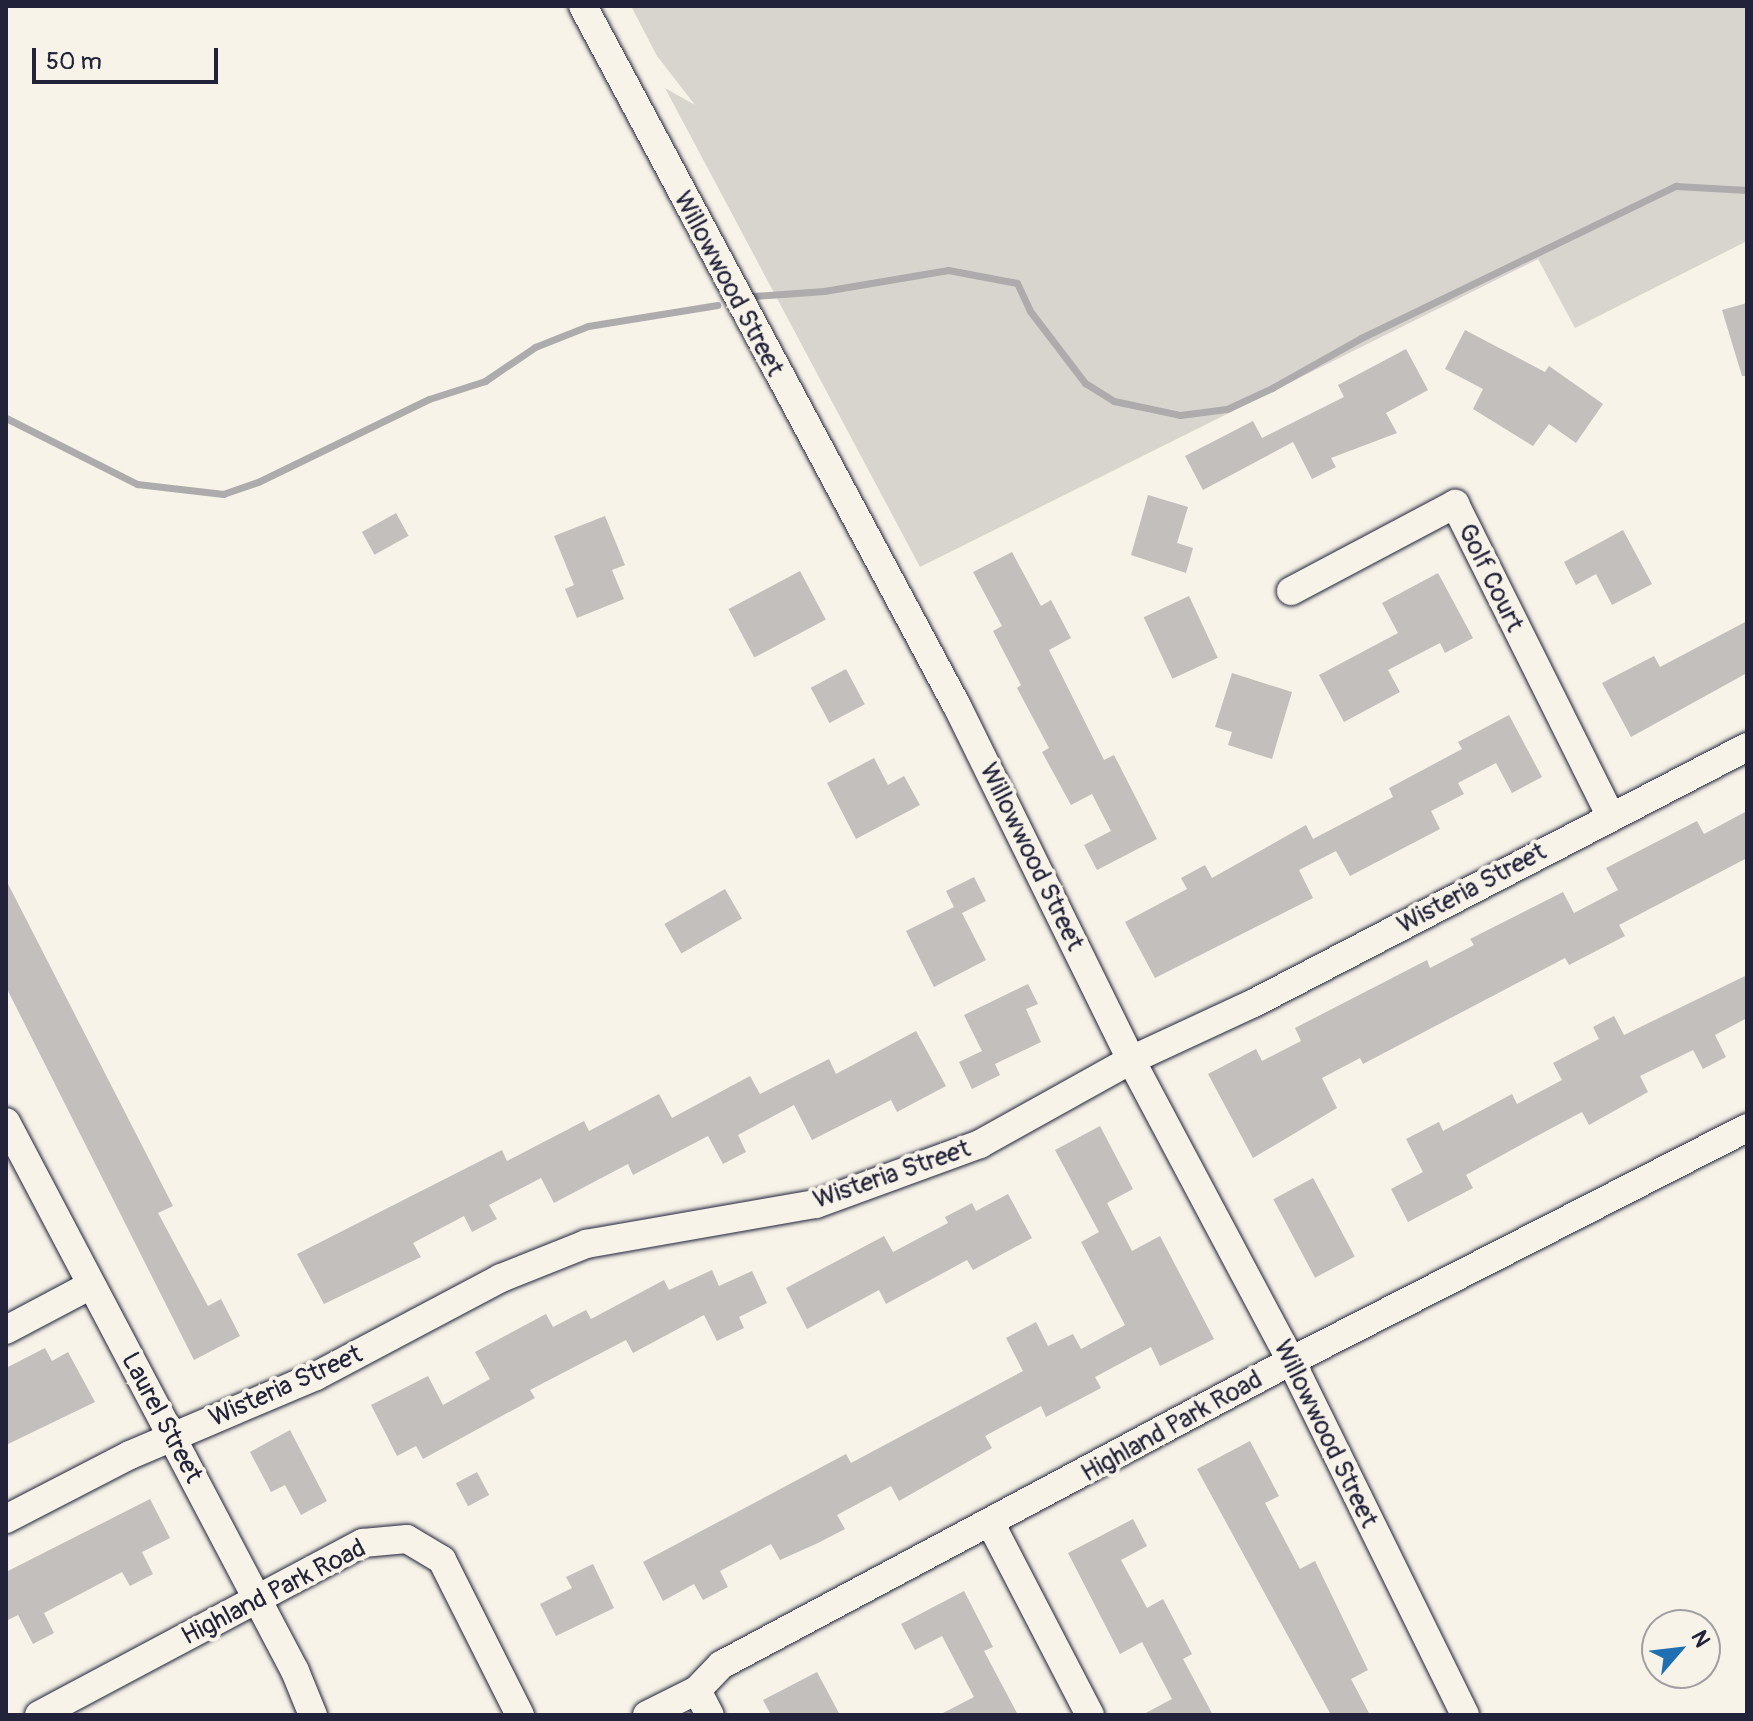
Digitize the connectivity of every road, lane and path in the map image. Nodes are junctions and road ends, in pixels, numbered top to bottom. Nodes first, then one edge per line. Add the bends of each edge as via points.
1 (583, 6) edge
2 (1291, 591) dead end
3 (1747, 747) edge
4 (1611, 817) junction
5 (1131, 1060) junction
6 (1747, 1128) edge
7 (10, 1138) edge
8 (91, 1285) junction
9 (6, 1330) edge
10 (1291, 1361) junction
11 (170, 1438) junction
12 (6, 1519) edge
13 (992, 1526) junction
14 (258, 1599) junction
15 (704, 1702) edge
16 (39, 1715) edge
17 (313, 1715) edge
18 (520, 1715) edge
19 (647, 1715) edge
20 (1090, 1715) edge
21 (1465, 1715) edge

1 - 5 street, Willowwood Street via 957,706
2 - 4 street, Golf Court via 1455,504
3 - 4 street, Wisteria Street
4 - 5 street, Wisteria Street via 1254,1003
5 - 10 street, Willowwood Street
5 - 11 street, Wisteria Street via 980,1144 884,1183 816,1204 586,1244 515,1272 316,1376
6 - 10 street, Highland Park Road
7 - 8 street, Laurel Street
8 - 9 street
8 - 11 street, Laurel Street
10 - 13 street, Highland Park Road
10 - 21 street, Willowwood Street
11 - 12 street, Wisteria Street
11 - 14 street, Laurel Street
13 - 15 street, Highland Park Road via 721,1665
13 - 20 street
14 - 16 street, Highland Park Road
14 - 17 street, Laurel Street
14 - 18 street, Highland Park Road via 363,1543 407,1539 424,1545 442,1560
15 - 19 street, Highland Park Road

